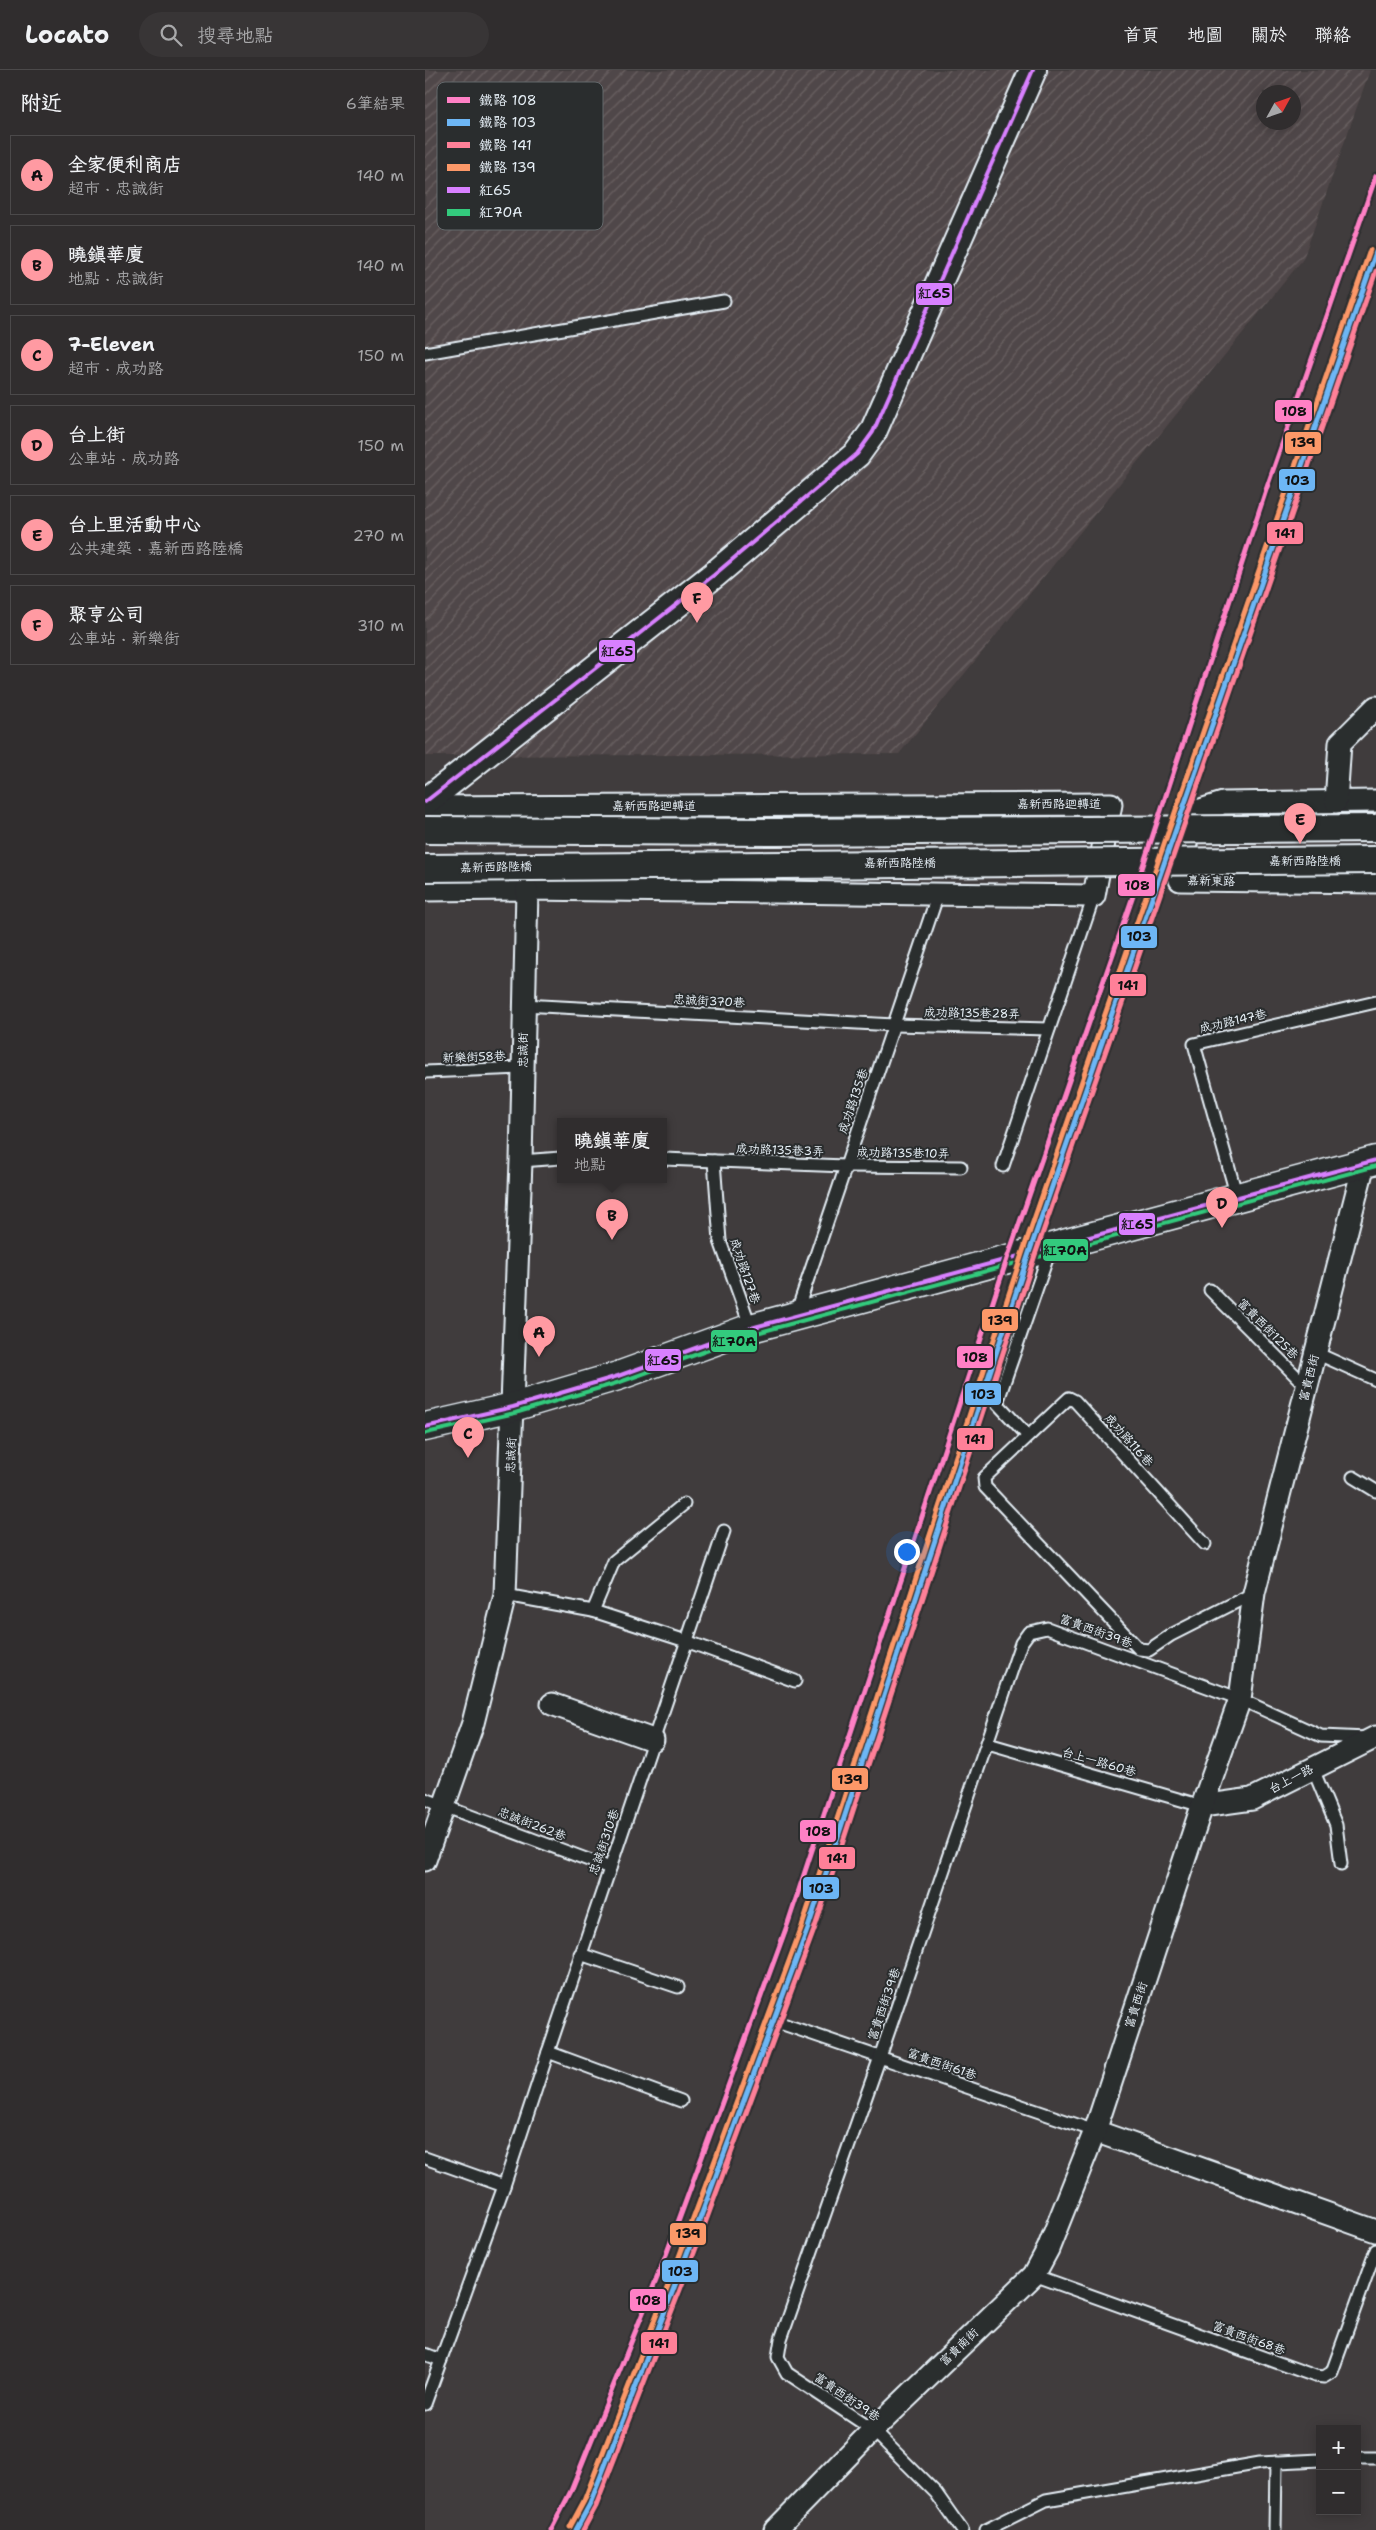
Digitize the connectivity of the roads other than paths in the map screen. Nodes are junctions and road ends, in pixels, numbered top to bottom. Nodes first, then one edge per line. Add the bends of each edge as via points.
1 (1033, 70) edge
2 (724, 301) dead end
3 (425, 354) edge
4 (1376, 708) edge
5 (1376, 801) edge
6 (425, 802) edge
7 (1336, 802) junction
8 (425, 807) edge
9 (1376, 828) edge
10 (425, 830) edge
11 (1376, 860) edge
12 (425, 868) edge
13 (1376, 882) edge
14 (527, 889) junction
15 (425, 890) edge
16 (938, 894) junction
17 (1094, 896) junction
18 (1376, 1002) edge
19 (523, 1005) junction
20 (894, 1025) junction
21 (1049, 1028) junction
22 (523, 1068) junction
23 (425, 1072) edge
24 (557, 1158) edge
25 (667, 1159) edge
26 (521, 1161) junction
27 (714, 1161) junction
28 (1370, 1162) edge
29 (845, 1166) junction
30 (1003, 1166) dead end
31 (961, 1167) dead end
32 (1237, 1199) junction
33 (1051, 1246) junction
34 (1209, 1290) dead end
35 (795, 1316) junction
36 (751, 1328) junction
37 (1315, 1353) junction
38 (1376, 1380) edge
39 (1307, 1387) junction
40 (513, 1406) junction
41 (425, 1427) edge
42 (1028, 1436) junction
43 (1353, 1477) dead end
44 (1376, 1491) edge
45 (684, 1504) dead end
46 (724, 1531) dead end
47 (1205, 1544) dead end
48 (1254, 1593) junction
49 (505, 1594) junction
50 (593, 1611) junction
51 (686, 1641) junction
52 (795, 1681) dead end
53 (1240, 1699) junction
54 (552, 1704) dead end
55 (1373, 1737) edge
56 (653, 1740) junction
57 (988, 1744) junction
58 (1313, 1769) junction
59 (435, 1802) edge
60 (1202, 1806) junction
61 (425, 1860) edge
62 (1341, 1864) dead end
63 (610, 1868) junction
64 (579, 1954) junction
65 (678, 1986) dead end
66 (780, 2023) dead end
67 (548, 2052) junction
68 (880, 2057) junction
69 (681, 2101) dead end
70 (1095, 2131) junction
71 (425, 2158) edge
72 (504, 2186) junction
73 (1376, 2231) edge
74 (1376, 2250) edge
75 (1033, 2275) junction
76 (425, 2354) edge
77 (441, 2360) junction
78 (425, 2404) edge
79 (873, 2430) junction
80 (1361, 2458) edge
81 (1376, 2458) edge
82 (1316, 2460) edge
83 (1276, 2462) junction
84 (775, 2530) edge
85 (962, 2530) edge
86 (986, 2530) edge
87 (1275, 2530) edge

1 - 6 street via 873,432 857,454 714,575
2 - 3 lane
4 - 7 street via 1340,742
5 - 7 street, 嘉新東路
7 - 13 street, 嘉新東路 via 1223,803 1191,813 1180,880
8 - 17 street, 嘉新西路迴轉道 via 1111,804
9 - 10 street, bridge via 777,832
11 - 12 street, 嘉新西路陸橋, bridge
14 - 15 street
14 - 16 street
14 - 19 street, 忠誠街
16 - 17 street
16 - 20 lane, 成功路135巷
17 - 21 lane
18 - 32 lane, 成功路147巷 via 1194,1044
19 - 20 lane, 忠誠街370巷
19 - 22 street, 忠誠街
20 - 21 lane, 成功路135巷28弄
20 - 29 lane, 成功路135巷
21 - 30 lane
22 - 23 lane, 新樂街58巷
22 - 26 street, 忠誠街
24 - 26 lane
25 - 27 lane, 成功路135巷3弄
26 - 40 street, 忠誠街
27 - 29 lane, 成功路135巷3弄
27 - 36 lane, 成功路127巷 via 720,1241
28 - 32 main road
28 - 37 street, 富貴西街
29 - 31 lane, 成功路135巷10弄
29 - 35 lane, 成功路135巷
32 - 33 main road
33 - 35 main road
33 - 42 lane via 997,1403
34 - 39 lane, 富貴西街125巷
35 - 36 main road
36 - 40 main road via 618,1376
37 - 38 lane
37 - 39 street, 富貴西街
39 - 48 street, 富貴西街
40 - 41 main road
40 - 49 street, 忠誠街
42 - 47 lane, 成功路116巷 via 1069,1398 1075,1401
42 - 48 lane via 984,1478 985,1487 1139,1649 1149,1650 1171,1635
43 - 44 lane
45 - 50 lane via 614,1561
46 - 51 lane, 忠誠街310巷
48 - 53 street, 富貴西街
49 - 50 lane
49 - 59 street, 忠誠街 via 473,1723
50 - 51 lane
51 - 52 lane
51 - 56 lane, 忠誠街310巷
53 - 55 lane, 富貴西街39巷 via 1321,1736
53 - 57 lane, 富貴西街39巷 via 1047,1628 1029,1632 1021,1643
53 - 60 street, 富貴西街
54 - 56 street
55 - 58 street, 台上一路
56 - 63 lane, 忠誠街310巷
57 - 60 lane, 台上一路60巷
57 - 68 lane, 富貴西街39巷
58 - 60 street, 台上一路 via 1253,1799
58 - 62 lane via 1336,1824
59 - 61 street, 忠誠街
59 - 63 lane, 忠誠街262巷
60 - 70 street, 富貴西街
63 - 64 lane, 忠誠街310巷
64 - 65 lane
64 - 67 lane, 忠誠街310巷
66 - 68 lane, 富貴西街61巷
67 - 69 lane
67 - 72 lane, 忠誠街310巷
68 - 70 lane, 富貴西街61巷
68 - 79 lane, 富貴西街39巷 via 781,2339 778,2357 787,2373
70 - 73 street
70 - 75 street, 富貴南街 via 1048,2249
71 - 72 lane
72 - 77 lane, 忠誠街310巷
74 - 75 lane, 富貴西街68巷 via 1332,2372 1324,2377
75 - 79 street, 富貴南街
76 - 77 lane
77 - 78 lane, 忠誠街310巷
79 - 84 street, 富貴南街
79 - 85 lane, 富貴西街39巷 via 936,2493
80 - 81 lane
82 - 83 lane
83 - 86 lane via 1046,2500
83 - 87 lane

